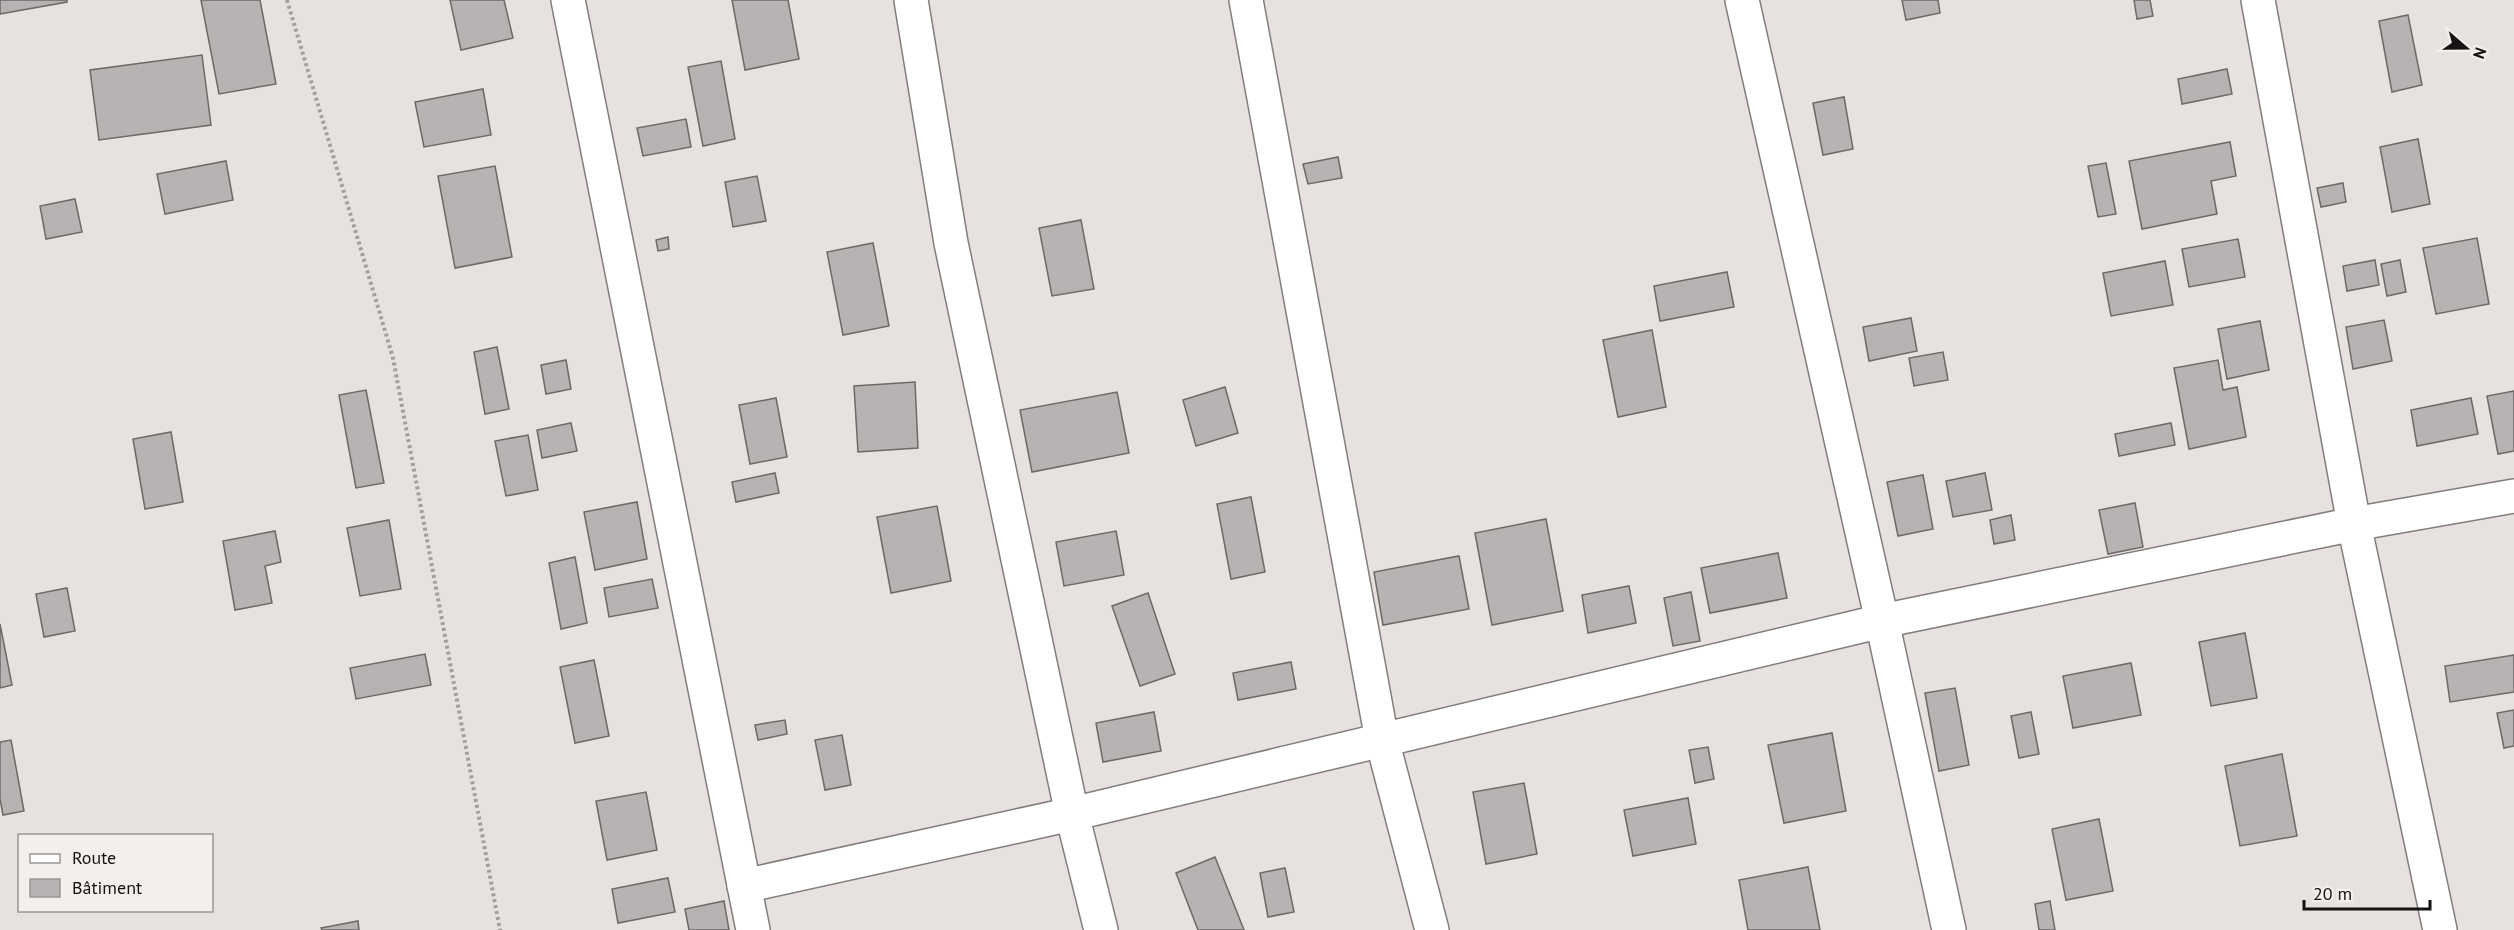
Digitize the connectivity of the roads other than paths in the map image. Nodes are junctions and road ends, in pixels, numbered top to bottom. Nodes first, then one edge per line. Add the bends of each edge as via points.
1 (568, 0) edge
2 (911, 0) edge
3 (1246, 0) edge
4 (1742, 0) edge
5 (2258, 0) edge
6 (2514, 496) edge
7 (2354, 524) junction
8 (1882, 621) junction
9 (1382, 740) junction
10 (1072, 814) junction
11 (744, 886) junction
12 (753, 930) edge
13 (1101, 930) edge
14 (1432, 930) edge
15 (1948, 930) edge
16 (2440, 930) edge

1 - 11 street
2 - 10 street via 951,243
3 - 9 street
4 - 8 street
5 - 7 street
6 - 7 street
7 - 8 street
7 - 16 street
8 - 9 street
8 - 15 street
9 - 10 street
9 - 14 street
10 - 11 street
10 - 13 street
11 - 12 street

